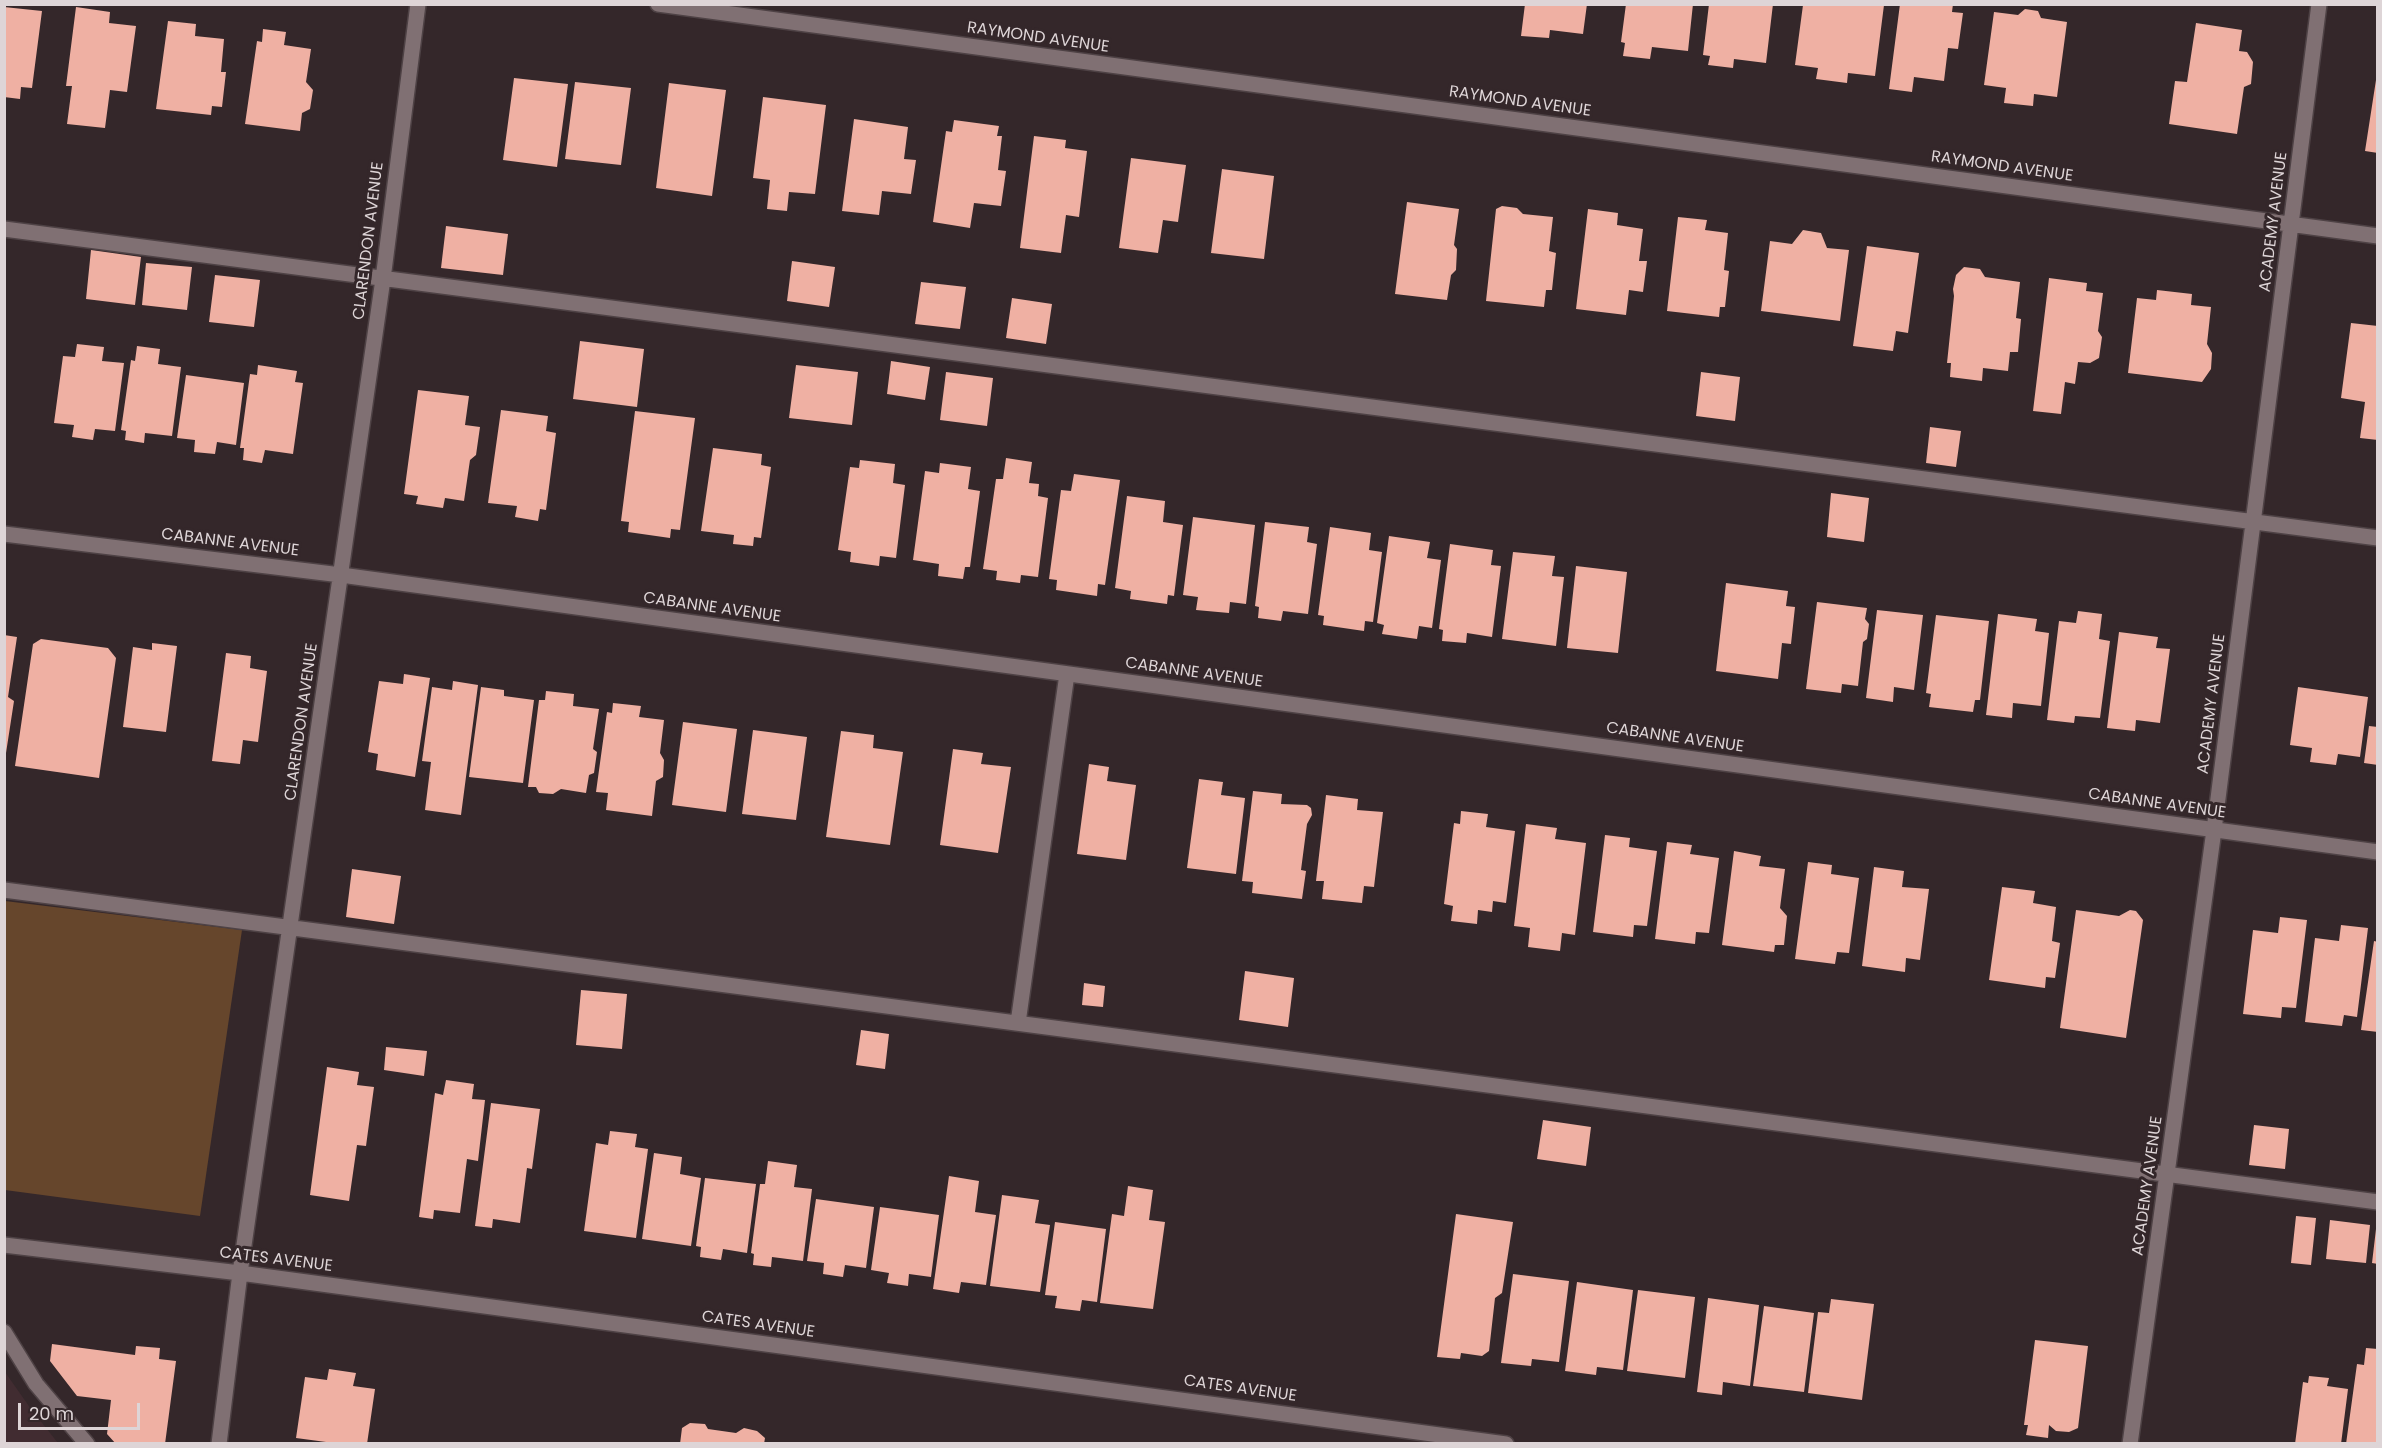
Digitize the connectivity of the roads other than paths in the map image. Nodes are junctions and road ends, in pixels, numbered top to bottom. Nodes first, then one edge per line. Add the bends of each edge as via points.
1 (418, 4) edge
2 (658, 4) edge
3 (2319, 4) edge
4 (2292, 224) junction
5 (4, 229) edge
6 (2378, 236) edge
7 (383, 279) junction
8 (2253, 521) junction
9 (4, 534) edge
10 (2378, 538) edge
11 (341, 575) junction
12 (1067, 674) junction
13 (2214, 830) junction
14 (2378, 852) edge
15 (4, 890) edge
16 (291, 927) junction
17 (1018, 1023) junction
18 (2168, 1174) junction
19 (2378, 1202) edge
20 (4, 1245) edge
21 (240, 1273) junction
22 (4, 1332) edge
23 (87, 1443) edge
24 (219, 1443) edge
25 (1506, 1443) edge
26 (2130, 1443) edge

1 - 7 street, CLARENDON AVENUE
2 - 4 street, RAYMOND AVENUE
3 - 4 street, ACADEMY AVENUE
4 - 6 street, RAYMOND AVENUE
4 - 8 street, ACADEMY AVENUE
5 - 7 street
7 - 8 street
7 - 11 street, CLARENDON AVENUE
8 - 10 street
8 - 13 street, ACADEMY AVENUE
9 - 11 street, CABANNE AVENUE
11 - 12 street, CABANNE AVENUE
11 - 16 street, CLARENDON AVENUE
12 - 13 street, CABANNE AVENUE
12 - 17 street
13 - 14 street, CABANNE AVENUE
13 - 18 street, ACADEMY AVENUE
15 - 16 street
16 - 17 street
16 - 21 street, CLARENDON AVENUE
17 - 18 street
18 - 19 street
18 - 26 street, ACADEMY AVENUE
20 - 21 street, CATES AVENUE
21 - 24 street, CLARENDON AVENUE
21 - 25 street, CATES AVENUE
22 - 23 street via 36,1384

